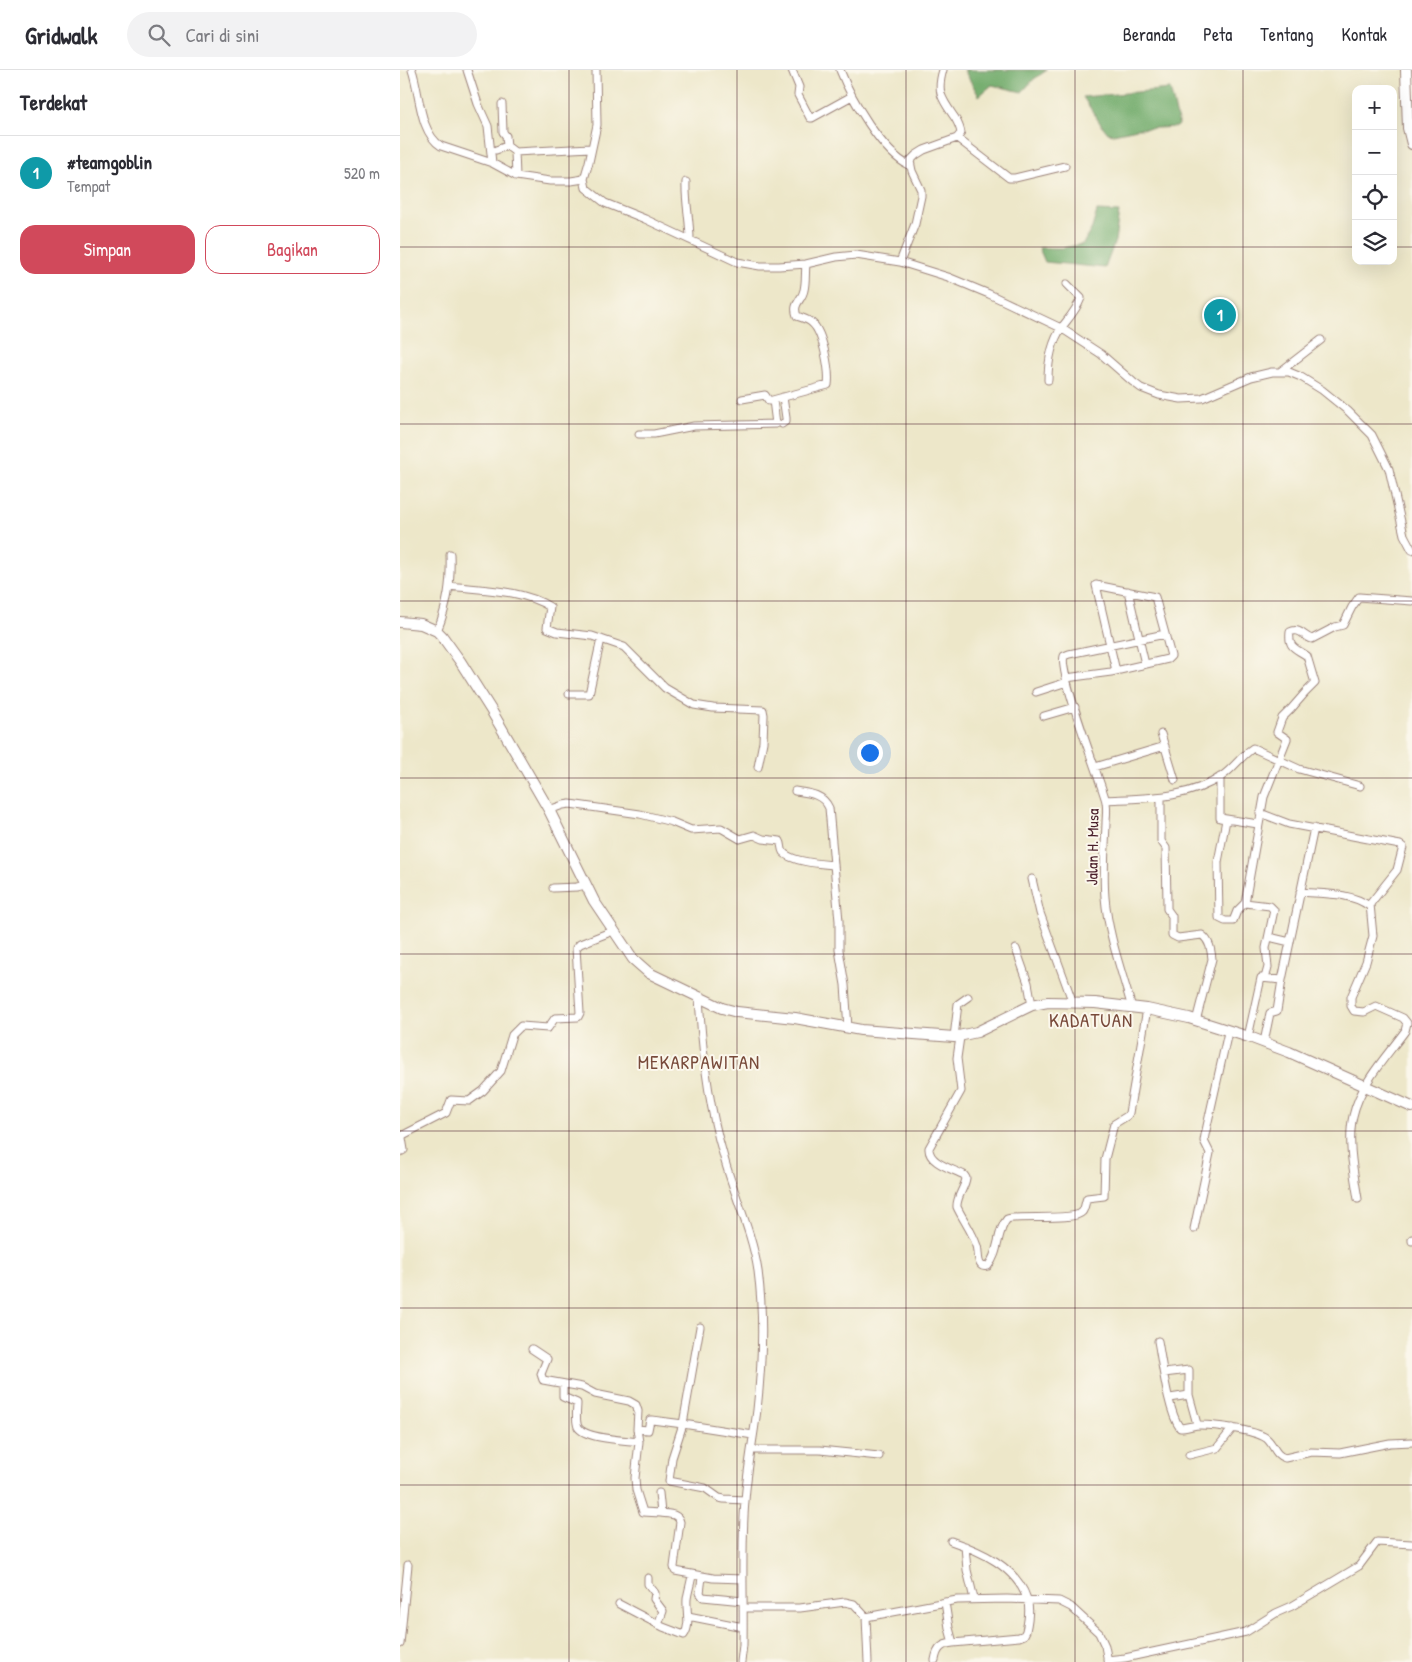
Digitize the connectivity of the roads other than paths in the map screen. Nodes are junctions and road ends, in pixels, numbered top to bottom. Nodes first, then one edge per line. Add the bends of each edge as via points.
1 (412, 70) edge
2 (468, 70) edge
3 (596, 70) edge
4 (792, 70) edge
5 (840, 70) edge
6 (943, 70) edge
7 (1406, 70) edge
8 (852, 96) junction
9 (502, 104) dead end
10 (958, 138) junction
11 (1412, 144) edge
12 (507, 146) junction
13 (592, 148) junction
14 (496, 150) dead end
15 (515, 152) junction
16 (492, 163) junction
17 (910, 166) junction
18 (1065, 166) dead end
19 (516, 176) junction
20 (584, 179) junction
21 (686, 182) dead end
22 (690, 240) junction
23 (900, 262) junction
24 (806, 264) junction
25 (1067, 284) dead end
26 (1061, 328) junction
27 (1321, 340) dead end
28 (1281, 371) junction
29 (1048, 380) dead end
30 (783, 397) junction
31 (742, 400) dead end
32 (773, 400) junction
33 (782, 424) dead end
34 (639, 434) dead end
35 (1412, 550) edge
36 (450, 554) dead end
37 (449, 586) junction
38 (1128, 591) junction
39 (1412, 601) edge
40 (400, 622) edge
41 (437, 631) junction
42 (1166, 634) junction
43 (602, 639) junction
44 (1139, 640) junction
45 (1110, 645) junction
46 (1145, 664) junction
47 (1116, 671) junction
48 (1067, 680) junction
49 (1036, 692) dead end
50 (569, 694) dead end
51 (1075, 707) junction
52 (1044, 716) dead end
53 (1161, 734) dead end
54 (1165, 746) junction
55 (1279, 760) junction
56 (758, 767) dead end
57 (1095, 767) junction
58 (1220, 777) junction
59 (1175, 780) dead end
60 (1360, 786) dead end
61 (795, 791) dead end
62 (1161, 797) junction
63 (1106, 800) junction
64 (549, 810) junction
65 (1260, 813) junction
66 (1226, 820) junction
67 (1258, 824) junction
68 (1314, 828) junction
69 (834, 865) junction
70 (1032, 879) dead end
71 (585, 885) junction
72 (553, 888) dead end
73 (1300, 892) junction
74 (1244, 903) junction
75 (1369, 906) junction
76 (613, 931) junction
77 (1269, 937) junction
78 (1290, 942) junction
79 (1016, 949) dead end
80 (1265, 978) junction
81 (1282, 980) junction
82 (699, 997) junction
83 (968, 997) dead end
84 (1073, 1003) junction
85 (1032, 1005) junction
86 (1132, 1008) junction
87 (1147, 1009) junction
88 (1196, 1021) junction
89 (848, 1028) junction
90 (1228, 1032) junction
91 (957, 1037) junction
92 (1248, 1037) junction
93 (1264, 1042) junction
94 (1365, 1085) junction
95 (1412, 1107) edge
96 (400, 1152) edge
97 (1358, 1200) dead end
98 (1194, 1229) dead end
99 (700, 1327) dead end
100 (1158, 1341) dead end
101 (532, 1349) dead end
102 (1164, 1373) junction
103 (563, 1384) junction
104 (1189, 1396) junction
105 (1170, 1398) junction
106 (683, 1424) junction
107 (1197, 1424) junction
108 (1233, 1428) junction
109 (637, 1429) junction
110 (754, 1435) junction
111 (639, 1442) junction
112 (1412, 1442) edge
113 (752, 1450) junction
114 (1189, 1455) dead end
115 (879, 1456) dead end
116 (659, 1493) dead end
117 (745, 1500) junction
118 (661, 1514) junction
119 (951, 1541) dead end
120 (1412, 1544) edge
121 (965, 1546) junction
122 (408, 1565) dead end
123 (692, 1575) junction
124 (702, 1576) junction
125 (648, 1578) dead end
126 (743, 1578) junction
127 (974, 1599) junction
128 (1028, 1600) junction
129 (945, 1602) junction
130 (619, 1604) dead end
131 (743, 1605) junction
132 (688, 1616) junction
133 (866, 1617) junction
134 (658, 1625) junction
135 (743, 1627) junction
136 (953, 1643) junction
137 (400, 1644) edge
138 (935, 1660) dead end
139 (1108, 1661) edge
140 (741, 1662) edge
141 (868, 1662) edge

1 - 16 street via 421,112 435,142
2 - 16 street via 488,126
3 - 13 street via 597,125
4 - 8 street via 799,87 798,95 810,118
5 - 8 street
6 - 10 street via 940,92 960,128
7 - 11 street via 1408,128
8 - 17 street via 887,148 898,160
9 - 12 street
10 - 17 street via 916,155
10 - 18 street via 1008,178
12 - 14 street
12 - 15 street
13 - 15 street
13 - 20 street
15 - 19 street
16 - 19 street
17 - 23 street via 921,190 915,224
19 - 20 street via 550,181
20 - 22 street via 586,188 605,203
21 - 22 street
22 - 24 street via 737,262 760,266
23 - 24 street via 856,255
23 - 26 street via 948,277
24 - 30 street via 804,292 796,302 796,314 816,327 829,382 827,386
25 - 26 street via 1081,298
26 - 28 street via 1102,354 1137,385 1159,395 1202,398 1251,377
26 - 29 street via 1048,361
27 - 28 street
28 - 35 street via 1301,377 1322,390 1372,435 1388,468 1404,534
30 - 32 street
30 - 33 street via 786,421
31 - 32 street via 765,395 768,401
32 - 34 street via 776,424 694,426
36 - 37 street
37 - 41 street
37 - 43 street via 536,600 550,607 548,629
38 - 42 street via 1156,597
38 - 44 street
38 - 45 street via 1096,585
39 - 55 street via 1358,597 1344,625 1312,639 1293,630 1290,643 1307,656 1315,683 1282,718 1277,732 1286,740
40 - 41 street via 421,624
41 - 64 street via 491,710
42 - 44 street
42 - 46 street via 1170,657
43 - 50 street via 589,694
43 - 56 street via 624,647 665,688 694,705 764,711
44 - 45 street
44 - 46 street
45 - 47 street
45 - 48 street, Jalan H. Musa via 1064,656
46 - 47 street
47 - 48 street
48 - 49 street
48 - 51 street, Jalan H. Musa
51 - 52 street
51 - 57 street, Jalan H. Musa
53 - 54 street
54 - 57 street
54 - 59 street
55 - 58 street via 1252,748
55 - 60 street via 1298,769
55 - 65 street
57 - 63 street, Jalan H. Musa
58 - 62 street via 1192,790
58 - 66 street via 1219,817
61 - 69 street via 820,796 830,808
62 - 63 street
62 - 88 street via 1161,841 1166,848 1166,904 1172,916 1172,935 1178,938 1202,936 1211,951 1212,959
63 - 86 street, Jalan H. Musa via 1105,897 1109,926
64 - 69 street via 570,804 640,814 691,830 716,827 740,839 754,835 780,841 787,856
64 - 71 street
65 - 67 street
65 - 68 street
66 - 67 street
66 - 74 street via 1218,862 1219,918 1233,921
67 - 74 street
68 - 73 street
68 - 75 street via 1402,846 1397,870
69 - 89 street
70 - 84 street via 1040,913
71 - 72 street
71 - 76 street
73 - 75 street via 1355,898
73 - 78 street
74 - 77 street via 1273,908
75 - 94 street via 1372,939 1351,997 1351,1006 1354,1011 1364,1012 1376,1006 1404,1018 1407,1024
76 - 82 street via 642,968
76 - 96 street via 576,948 579,1015 576,1018 555,1018 548,1028 521,1026 512,1035 501,1071 483,1091 470,1100 452,1099 446,1113 403,1135 404,1150
77 - 78 street
77 - 80 street
78 - 81 street
79 - 85 street
80 - 81 street
80 - 92 street via 1260,979
81 - 93 street via 1278,1010 1270,1014
82 - 89 street via 737,1012
82 - 110 street via 714,1122 757,1269 761,1324
83 - 91 street via 958,1004
84 - 85 street
84 - 86 street
85 - 91 street via 977,1032
86 - 87 street
87 - 88 street
87 - 91 street via 1129,1113 1114,1124 1106,1156 1104,1196 1087,1198 1079,1214 1007,1218 1001,1226 994,1256 988,1266 981,1265 973,1236 956,1207 964,1189 964,1174 936,1161 929,1153 961,1092
88 - 90 street
89 - 91 street
90 - 92 street
90 - 98 street via 1205,1135 1204,1141 1210,1153
92 - 93 street
93 - 94 street
94 - 95 street
94 - 97 street via 1352,1122 1352,1159
99 - 106 street
100 - 102 street
101 - 103 street via 547,1359 541,1378
102 - 104 street via 1189,1370
102 - 105 street
103 - 109 street via 634,1403 638,1411
103 - 111 street via 563,1397 577,1403 577,1424 582,1431 592,1436
104 - 105 street
104 - 107 street
105 - 107 street via 1179,1427
106 - 109 street via 650,1420 648,1430
106 - 110 street
106 - 117 street via 672,1458 669,1481 705,1488 724,1500
107 - 108 street
108 - 112 street via 1266,1439 1285,1458 1311,1452 1340,1453
108 - 114 street via 1217,1448
109 - 111 street
110 - 113 street
111 - 118 street via 635,1478 641,1508 644,1513
113 - 115 street via 820,1450
113 - 117 street
116 - 118 street
117 - 126 street
118 - 123 street via 680,1518 675,1570
119 - 121 street
120 - 139 street via 1377,1542 1359,1566 1246,1632
121 - 127 street
121 - 128 street via 1006,1569
122 - 137 street
123 - 124 street
123 - 132 street via 687,1599
124 - 126 street
124 - 131 street via 702,1597
125 - 134 street via 648,1584 655,1593 654,1599 663,1611
126 - 131 street
127 - 128 street
127 - 129 street
128 - 136 street via 1024,1635
128 - 139 street via 1051,1600 1071,1607 1102,1637
129 - 133 street
129 - 136 street
130 - 134 street
131 - 133 street via 800,1608 845,1602 854,1604
131 - 135 street
132 - 134 street via 684,1635
132 - 135 street
133 - 141 street
135 - 140 street
136 - 138 street via 940,1647

